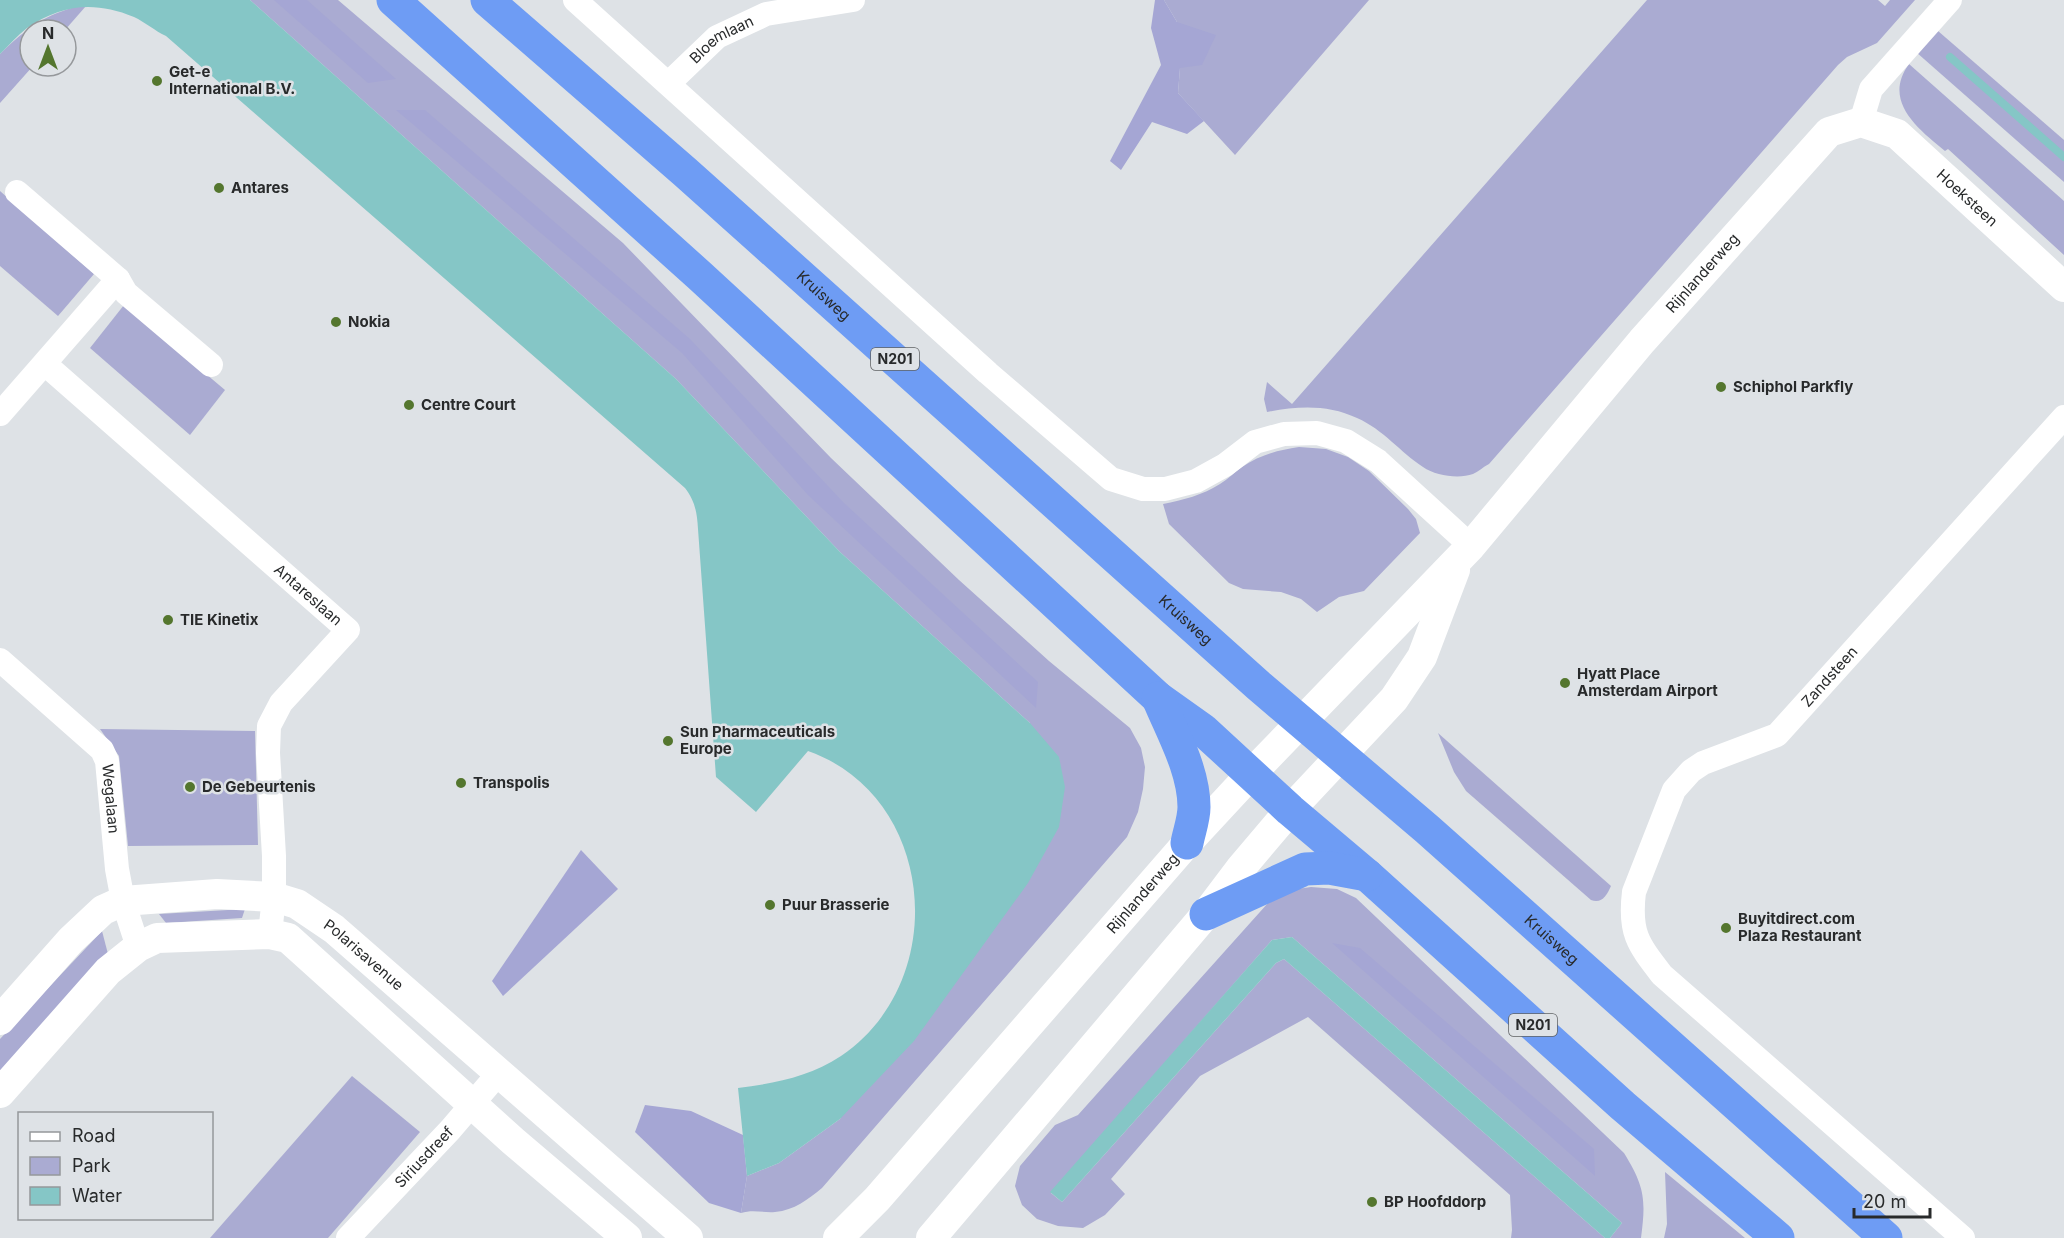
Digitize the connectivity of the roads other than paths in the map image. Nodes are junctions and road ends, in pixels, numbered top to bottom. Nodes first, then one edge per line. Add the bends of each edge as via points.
1 (393, 0) edge
2 (487, 0) edge
3 (575, 0) edge
4 (853, 0) edge
5 (1950, 0) edge
6 (669, 83) junction
7 (1861, 122) junction
8 (17, 192) dead end
9 (118, 279) junction
10 (2064, 287) edge
11 (45, 364) junction
12 (212, 364) dead end
13 (0, 414) edge
14 (2064, 417) edge
15 (1465, 552) junction
16 (0, 660) edge
17 (1158, 698) junction
18 (1301, 722) junction
19 (1340, 757) junction
20 (1251, 774) junction
21 (1290, 810) junction
22 (1186, 843) junction
23 (1367, 875) junction
24 (274, 897) junction
25 (123, 901) junction
26 (1206, 914) junction
27 (270, 934) junction
28 (138, 947) junction
29 (0, 1020) edge
30 (498, 1074) junction
31 (0, 1093) edge
32 (472, 1104) junction
33 (348, 1238) edge
34 (627, 1238) edge
35 (688, 1238) edge
36 (838, 1238) edge
37 (931, 1238) edge
38 (1778, 1238) edge
39 (1886, 1238) edge
40 (1963, 1238) edge

1 - 17 highway, N201 via 692,268
2 - 18 highway, Kruisweg / N201
3 - 6 street
4 - 6 street, Bloemlaan via 766,14 717,37
5 - 7 street via 1870,89
6 - 15 street via 988,373 1112,479 1143,489 1165,489 1196,481 1255,442 1284,434 1317,433 1346,441 1378,461
7 - 10 street, Hoeksteen via 1897,134
7 - 15 street, Rijnlanderweg via 1829,132 1642,341
8 - 9 street
9 - 11 street
9 - 12 street via 126,293
11 - 13 street
11 - 24 street, Antareslaan via 348,630 281,703 269,726
14 - 40 street, Zandsteen via 1777,735 1703,763 1674,789 1634,891 1632,907 1634,934 1662,975
15 - 18 street, Rijnlanderweg
15 - 19 street, Rijnlanderweg via 1422,657 1394,699
16 - 25 street, Wegalaan via 102,750 107,761
17 - 20 highway, N201 via 1203,730
17 - 22 highway via 1192,785 1194,810
18 - 19 highway, Kruisweg / N201
18 - 20 street, Rijnlanderweg
19 - 21 street, Rijnlanderweg
19 - 39 highway, Kruisweg / N201
20 - 21 highway, N201
20 - 22 street, Rijnlanderweg
21 - 23 highway, N201
21 - 26 street, Rijnlanderweg
22 - 36 street, Rijnlanderweg via 877,1199
23 - 26 highway via 1305,868
23 - 38 highway, N201 via 1623,1106
24 - 25 street, Polarisavenue via 217,894
24 - 27 street, Antareslaan
24 - 30 street, Polarisavenue via 297,904 334,929
25 - 28 street, Wegalaan
25 - 29 street, Polarisavenue via 103,910 71,940
26 - 37 street, Rijnlanderweg
27 - 28 street via 157,938
27 - 32 street via 288,938
28 - 31 street via 108,971
30 - 32 street, Siriusdreef
30 - 35 street, Polarisavenue
32 - 33 street, Siriusdreef
32 - 34 street

